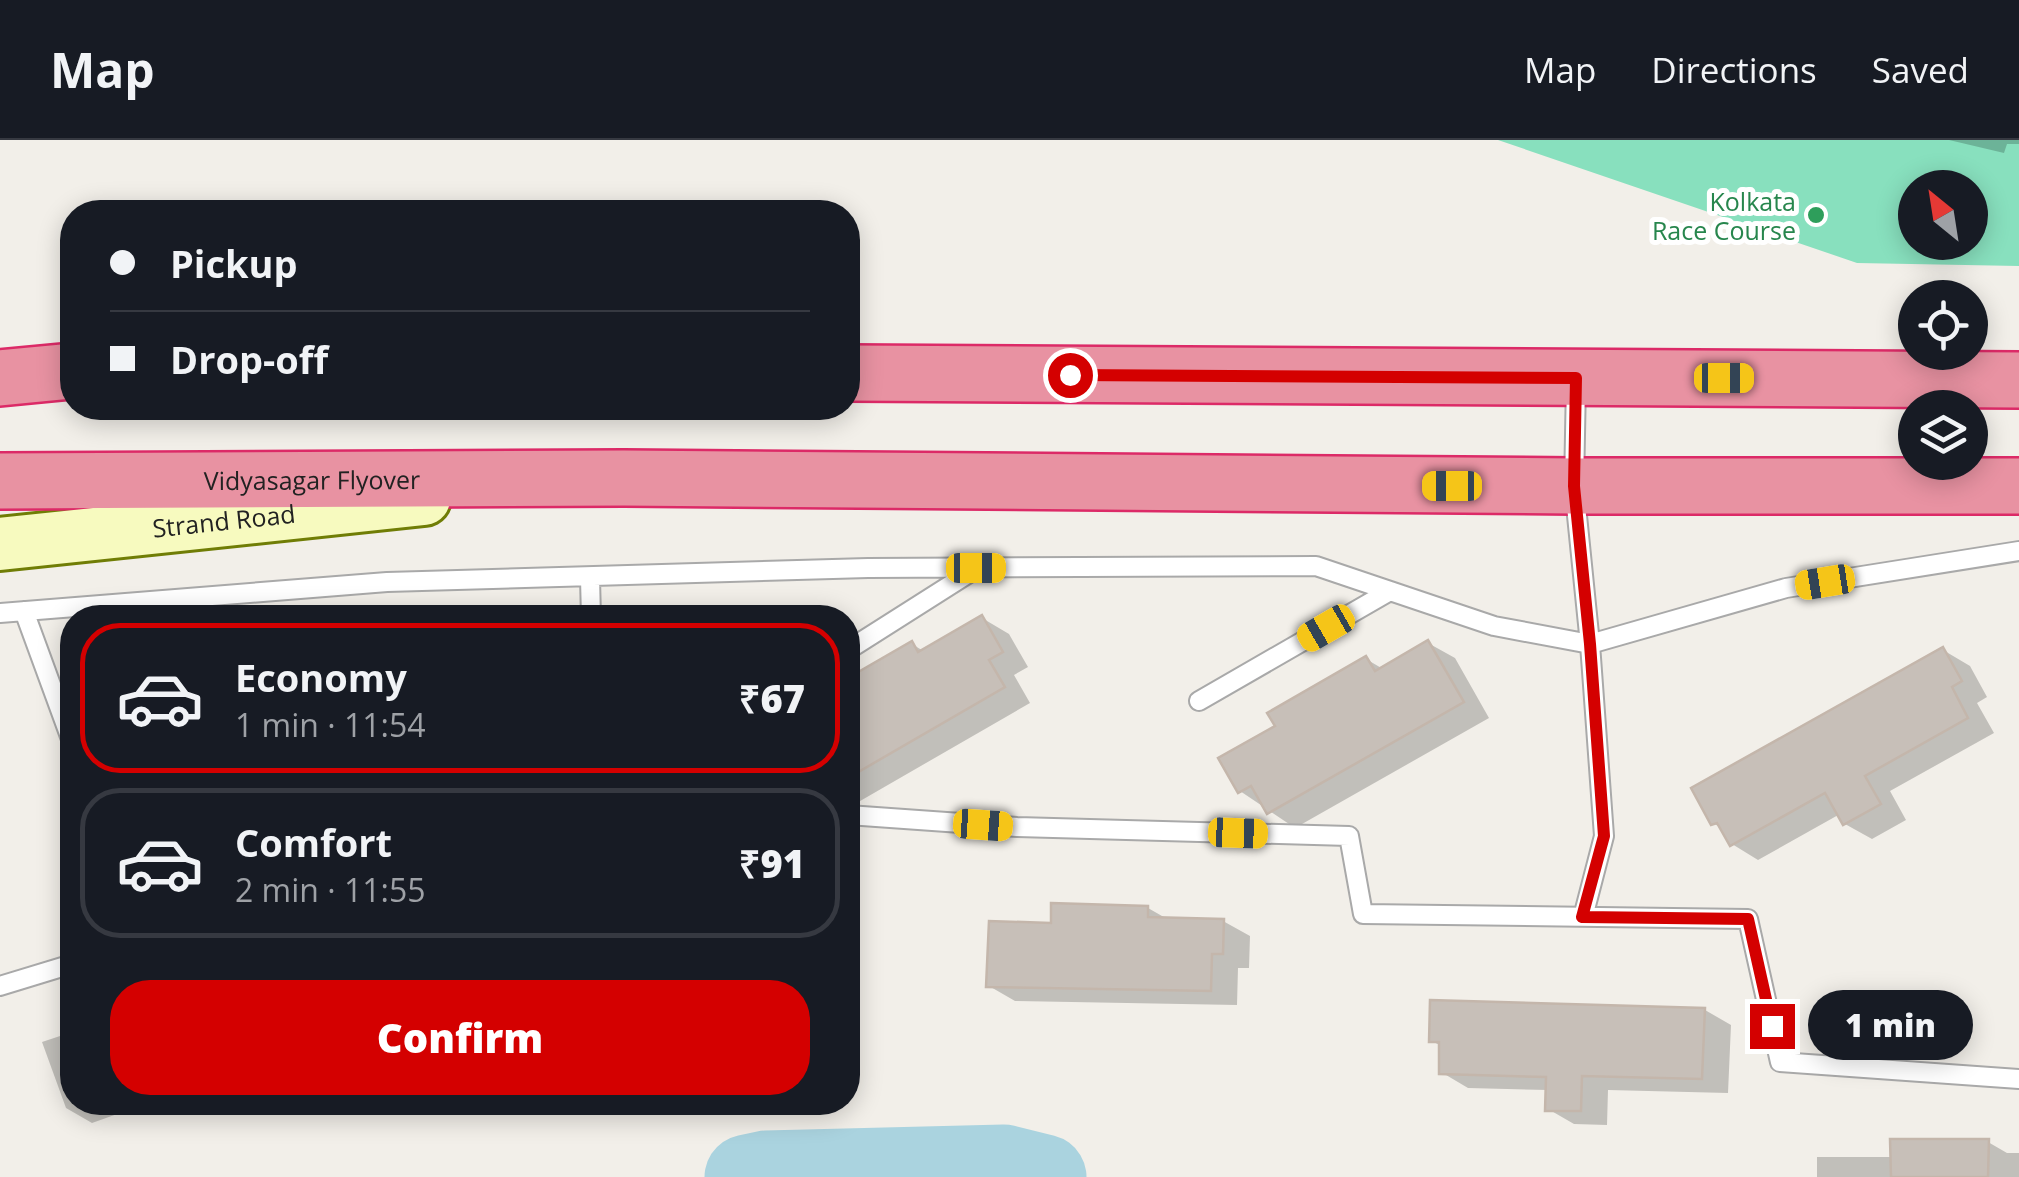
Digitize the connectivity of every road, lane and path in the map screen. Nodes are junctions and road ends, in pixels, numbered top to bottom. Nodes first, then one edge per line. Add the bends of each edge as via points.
1 (0, 361) edge
2 (60, 367) edge
3 (60, 370) edge
4 (860, 373) edge
5 (0, 378) edge
6 (1576, 378) junction
7 (2019, 380) edge
8 (624, 478) junction
9 (0, 481) edge
10 (1574, 486) junction
11 (2019, 486) edge
12 (0, 544) edge
13 (2019, 551) edge
14 (976, 568) junction
15 (590, 578) junction
16 (1390, 591) junction
17 (99, 605) edge
18 (590, 605) edge
19 (60, 608) edge
20 (24, 611) junction
21 (0, 614) edge
22 (860, 642) edge
23 (1590, 644) junction
24 (1199, 701) dead end
25 (60, 709) edge
26 (860, 817) edge
27 (1582, 917) junction
28 (60, 968) edge
29 (0, 986) edge
30 (2019, 1079) edge

1 - 2 highway
3 - 5 highway
4 - 6 highway
6 - 7 highway
6 - 10 lane
8 - 9 highway, Vidyasagar Flyover
8 - 10 highway, Vidyasagar Flyover
8 - 12 main road, Strand Road
10 - 11 highway, Vidyasagar Flyover
10 - 23 lane
13 - 23 lane via 1786,588
14 - 15 lane
14 - 16 lane via 1316,566
14 - 22 lane
15 - 17 lane via 387,582
15 - 18 lane
16 - 23 lane via 1494,626
16 - 24 lane
19 - 20 lane
20 - 21 lane
20 - 25 lane
23 - 27 lane via 1604,836
26 - 27 lane via 1349,836 1362,914
27 - 30 lane via 1748,919 1780,1062
28 - 29 lane

